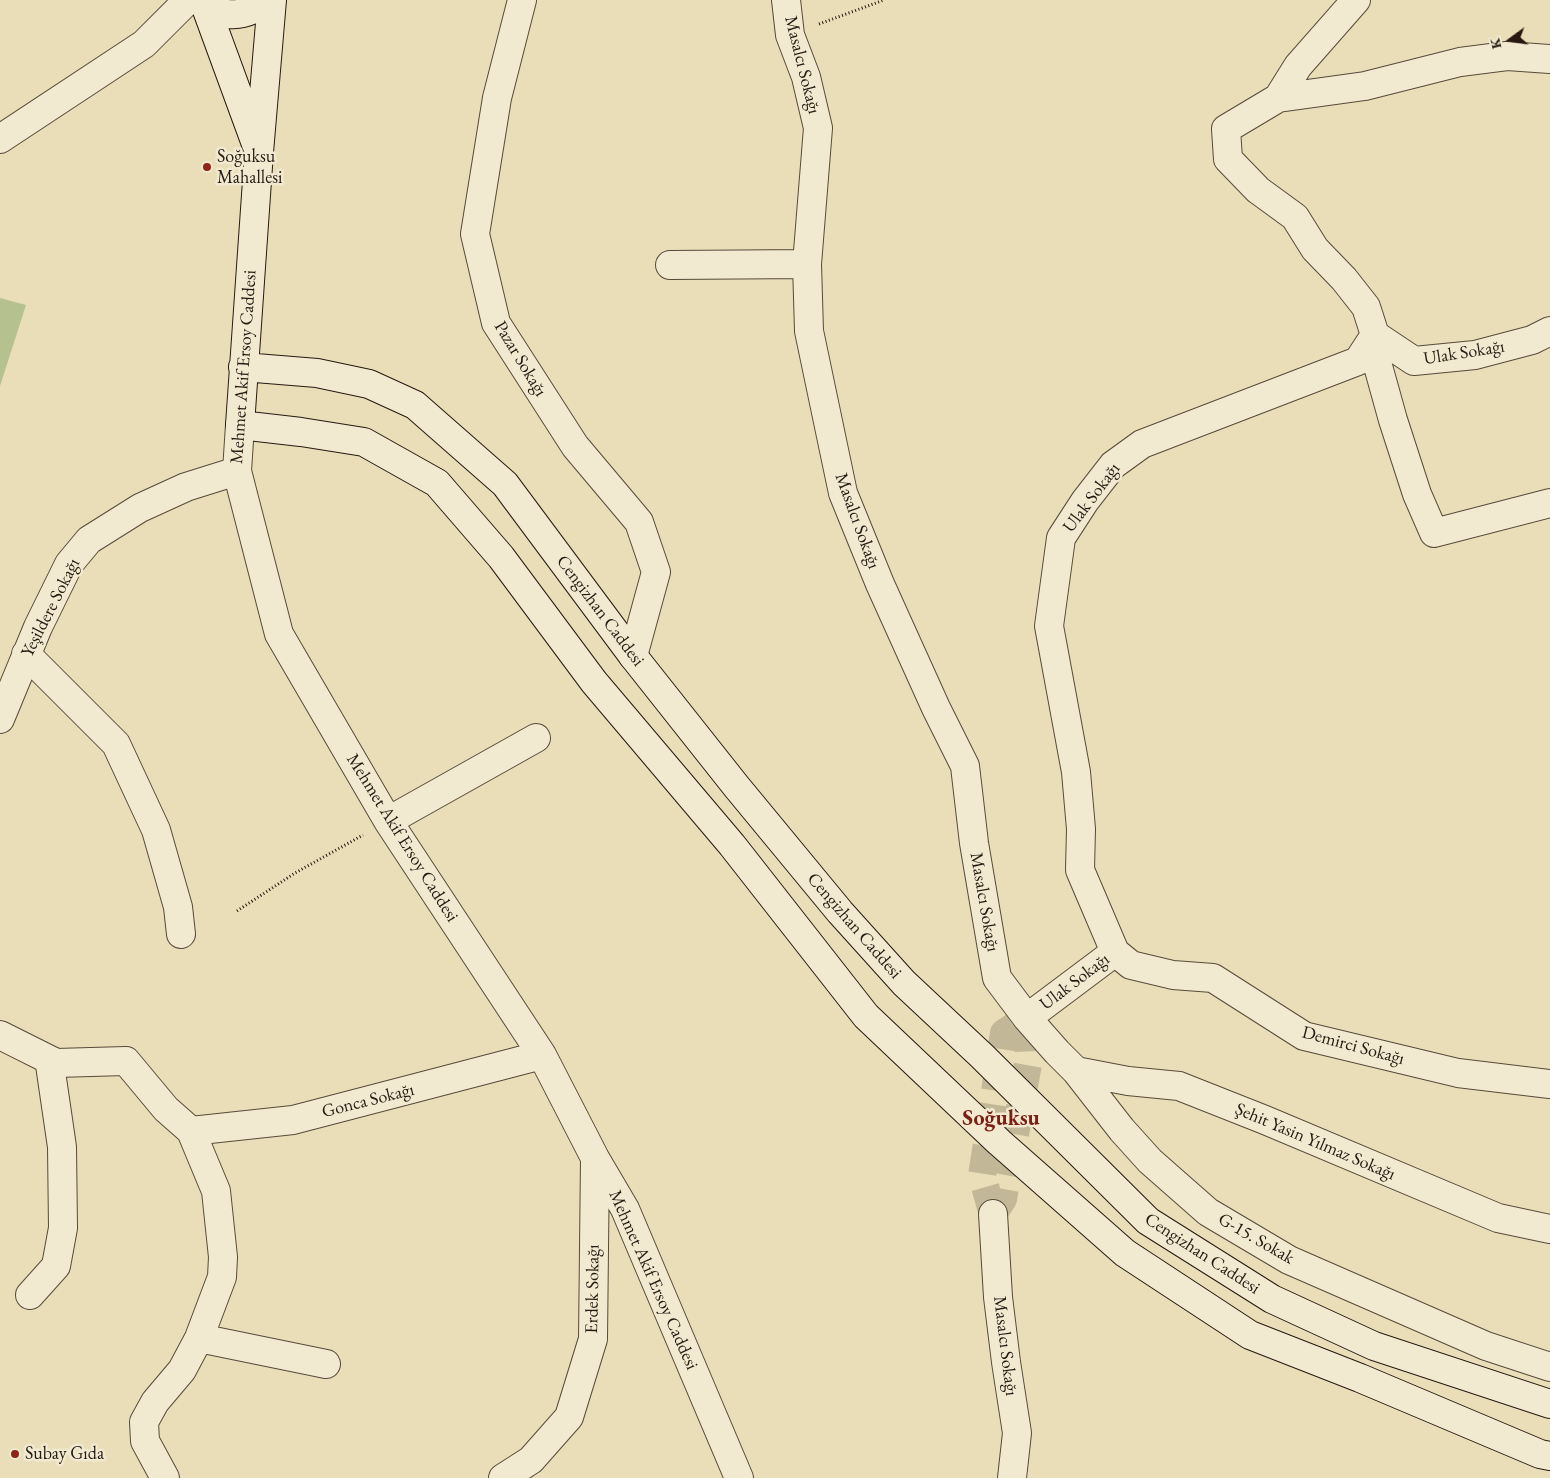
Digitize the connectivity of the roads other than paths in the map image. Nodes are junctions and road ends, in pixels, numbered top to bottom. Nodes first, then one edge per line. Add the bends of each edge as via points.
1 (265, 0) edge
2 (272, 0) edge
3 (522, 0) edge
4 (786, 0) edge
5 (1356, 0) edge
6 (198, 1) edge
7 (1550, 59) edge
8 (1278, 98) junction
9 (0, 139) edge
10 (259, 152) junction
11 (806, 264) junction
12 (670, 265) dead end
13 (1550, 331) edge
14 (1375, 335) junction
15 (243, 367) junction
16 (240, 425) junction
17 (238, 472) junction
18 (1550, 503) edge
19 (26, 654) junction
20 (633, 656) junction
21 (0, 719) edge
22 (536, 738) dead end
23 (388, 821) junction
24 (181, 934) dead end
25 (1115, 952) junction
26 (1027, 1018) junction
27 (0, 1035) edge
28 (542, 1055) junction
29 (52, 1061) junction
30 (1076, 1071) junction
31 (1550, 1084) edge
32 (191, 1131) junction
33 (595, 1158) junction
34 (993, 1214) tunnel mouth
35 (1550, 1228) edge
36 (30, 1296) dead end
37 (199, 1338) junction
38 (326, 1364) dead end
39 (1550, 1367) edge
40 (1550, 1404) edge
41 (1550, 1456) edge
42 (165, 1478) edge
43 (503, 1478) edge
44 (739, 1478) edge
45 (1012, 1478) edge

1 - 6 street via 253,10 240,14 214,10
2 - 10 street, Mehmet Akif Ersoy Caddesi
3 - 20 street, Pazar Sokağı via 497,98 475,234 496,323 575,446 640,522 656,572
4 - 11 street, Masalcı Sokağı via 790,35 806,76 818,128
5 - 8 street via 1298,66
6 - 9 street via 144,44
6 - 10 street, Mehmet Akif Ersoy Caddesi
7 - 8 street via 1507,56 1460,62 1365,86
8 - 14 street via 1226,129 1228,158 1258,190 1295,217 1315,249 1366,307
10 - 15 street, Mehmet Akif Ersoy Caddesi
11 - 12 street
11 - 26 street, Masalcı Sokağı via 809,331 843,493 900,628 964,766 997,978
13 - 14 street, Ulak Sokağı via 1532,340 1475,355 1414,361
14 - 18 street via 1378,366 1392,420 1434,534
14 - 25 street, Ulak Sokağı via 1358,362 1142,444 1113,465 1062,538 1049,626 1076,772 1081,829 1080,870
15 - 16 street, Mehmet Akif Ersoy Caddesi
15 - 20 street, Cengizhan Caddesi via 317,373 369,384 415,405 505,484
16 - 17 street, Mehmet Akif Ersoy Caddesi
16 - 41 street via 364,442 437,483 501,557 594,682 732,844 866,1016 999,1142 1125,1252 1250,1335
17 - 19 street, Yeşildere Sokağı via 186,487 140,508 89,540 70,564
17 - 23 street, Mehmet Akif Ersoy Caddesi via 279,634
19 - 21 street, Yeşildere Sokağı
19 - 24 street via 116,744 156,830 178,907
20 - 40 street, Cengizhan Caddesi via 840,912 904,983 1148,1221 1272,1299 1374,1346
22 - 23 street
23 - 28 street, Mehmet Akif Ersoy Caddesi
25 - 26 street, Ulak Sokağı
25 - 31 street, Demirci Sokağı via 1131,965 1174,975 1212,978 1304,1036 1458,1073
26 - 30 street, G-15. Sokak
27 - 29 street
28 - 32 street, Gonca Sokağı via 293,1120
28 - 33 street, Mehmet Akif Ersoy Caddesi
29 - 32 street via 126,1061 166,1109
29 - 36 street via 62,1148 63,1228 56,1266
30 - 35 street, Şehit Yasin Yılmaz Sokağı via 1180,1086 1498,1218
30 - 39 street, G-15. Sokak via 1150,1161 1208,1212 1289,1260 1486,1346
32 - 37 street via 216,1191 223,1257 222,1277
33 - 43 street, Erdek Sokağı via 593,1339 569,1417 531,1460
33 - 44 street, Mehmet Akif Ersoy Caddesi via 625,1210
34 - 45 street, Masalcı Sokağı via 998,1297 1017,1433
37 - 38 street
37 - 42 street via 182,1370 155,1402 144,1422 145,1441

